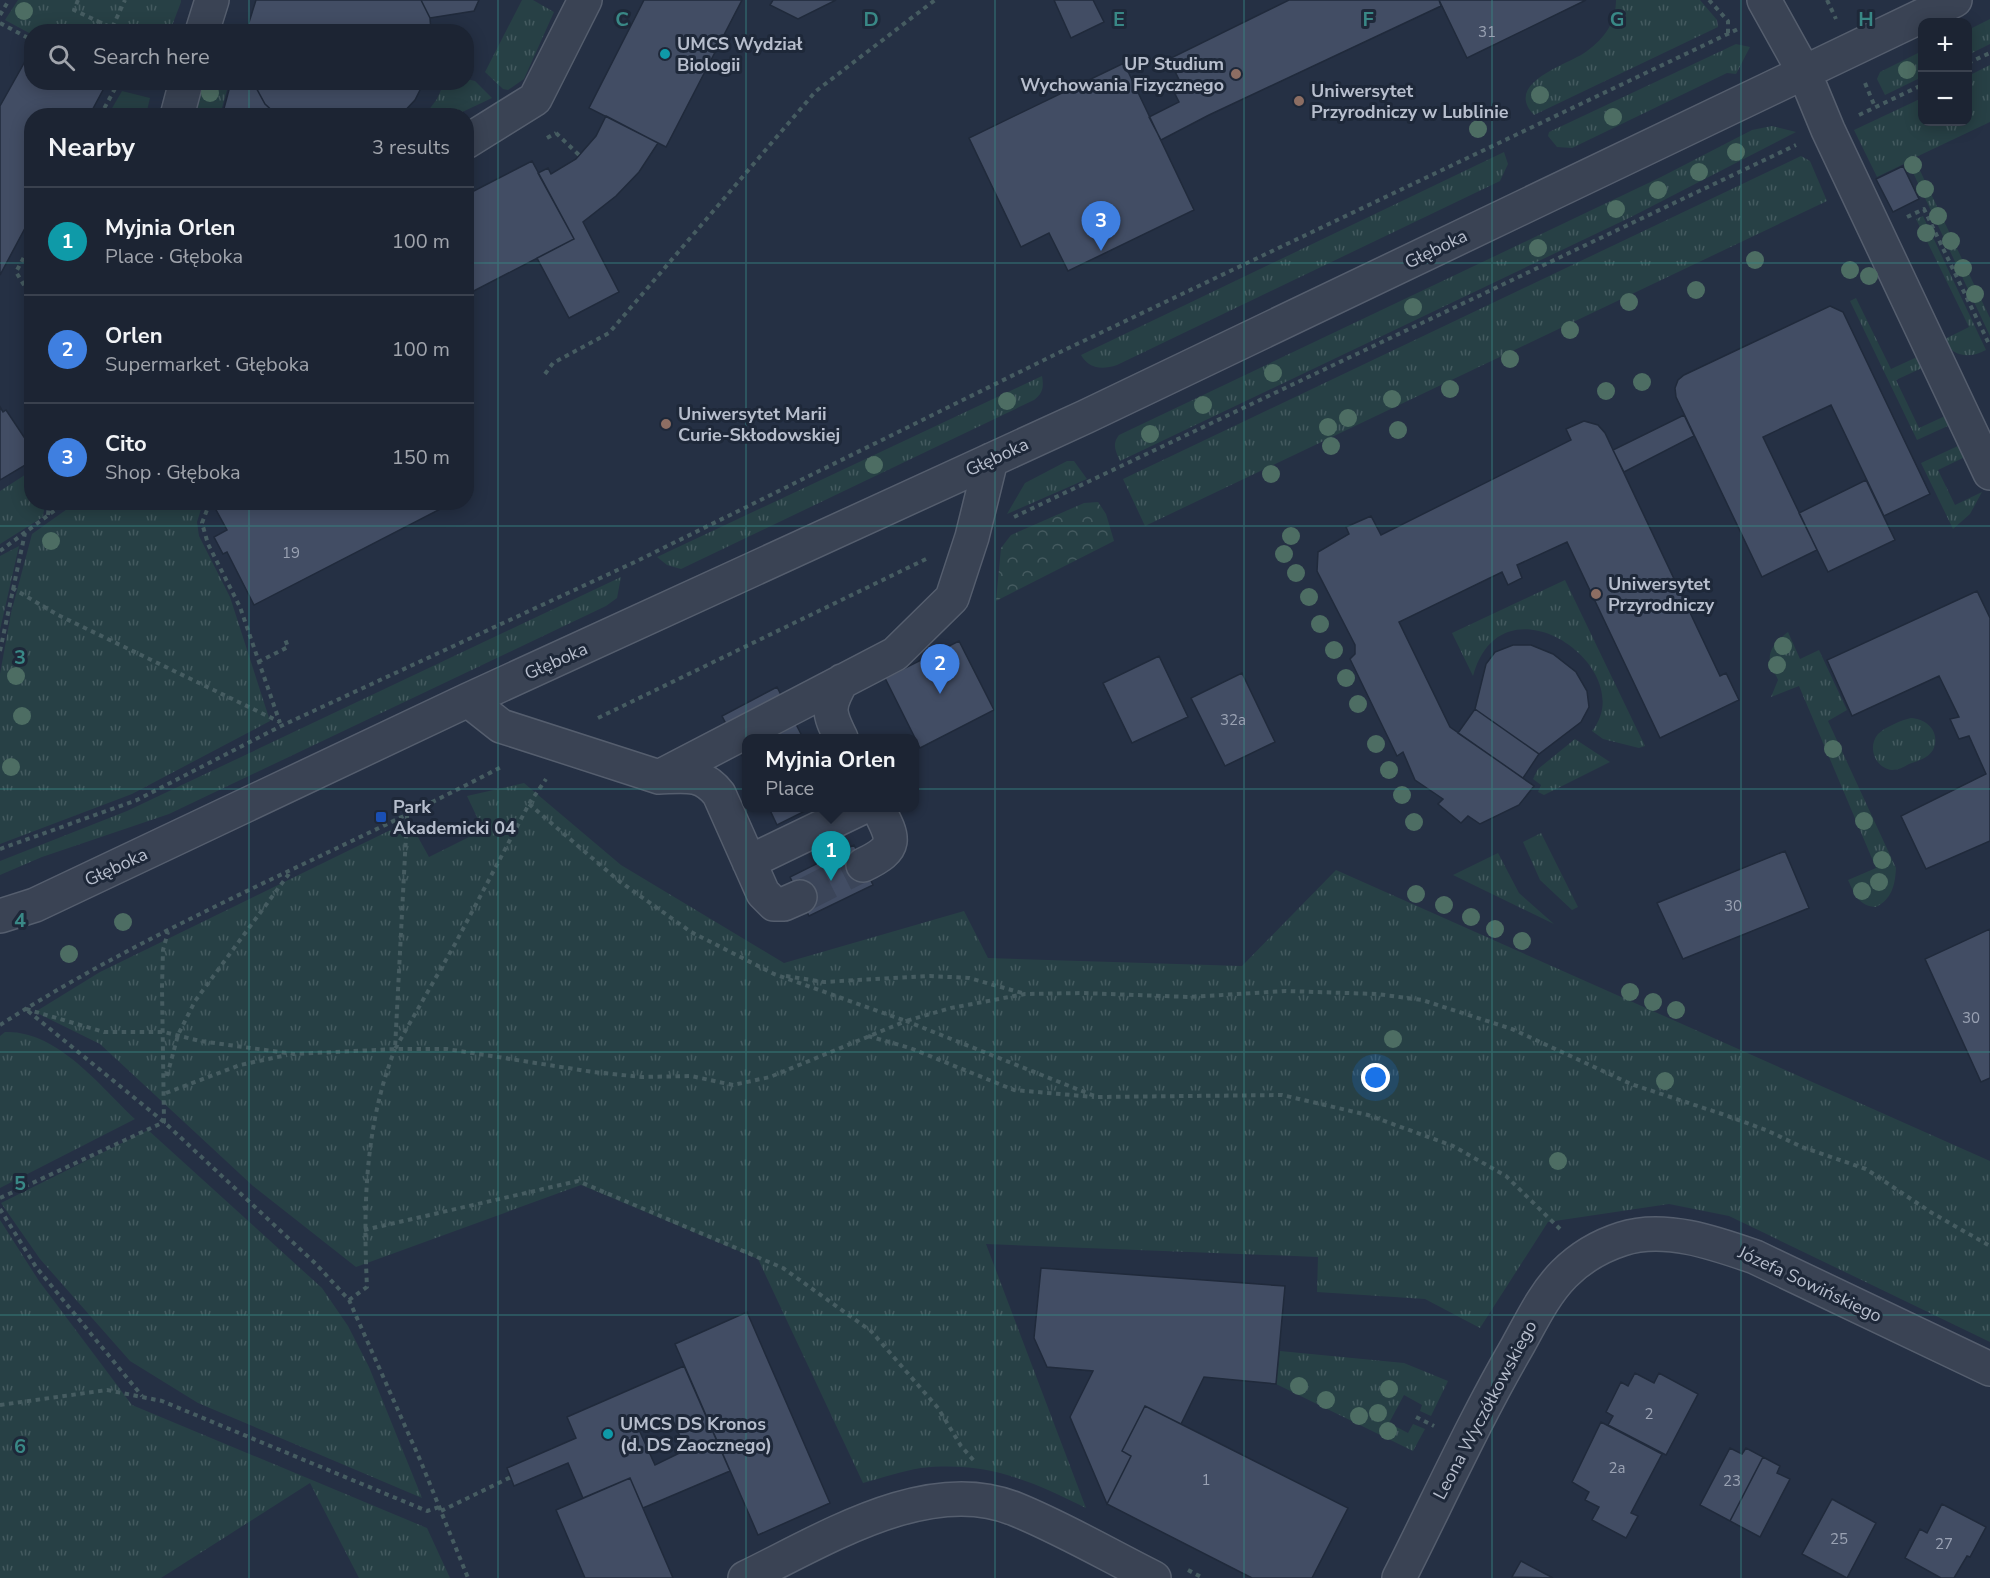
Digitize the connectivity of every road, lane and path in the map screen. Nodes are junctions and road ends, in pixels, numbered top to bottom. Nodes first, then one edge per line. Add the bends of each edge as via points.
1 (9, 0) edge
2 (78, 0) edge
3 (125, 0) edge
4 (212, 0) edge
5 (585, 0) edge
6 (935, 0) edge
7 (1709, 0) edge
8 (1764, 0) edge
9 (1955, 0) edge
10 (0, 15) edge
11 (0, 23) edge
12 (105, 24) edge
13 (113, 24) edge
14 (204, 24) edge
15 (24, 36) edge
16 (1990, 52) edge
17 (1972, 61) edge
18 (1804, 72) junction
19 (111, 90) edge
20 (184, 90) edge
21 (104, 108) edge
22 (179, 108) edge
23 (548, 125) dead end
24 (474, 137) edge
25 (579, 155) dead end
26 (24, 256) edge
27 (24, 286) edge
28 (545, 374) dead end
29 (991, 460) junction
30 (1990, 473) edge
31 (48, 510) edge
32 (56, 510) edge
33 (207, 510) edge
34 (48, 516) junction
35 (25, 533) junction
36 (0, 551) edge
37 (12, 588) junction
38 (285, 639) dead end
39 (0, 651) edge
40 (258, 662) junction
41 (842, 681) junction
42 (468, 700) junction
43 (280, 724) junction
44 (839, 734) edge
45 (547, 742) junction
46 (659, 777) junction
47 (530, 804) junction
48 (851, 812) edge
49 (881, 812) edge
50 (407, 816) dead end
51 (0, 849) edge
52 (749, 862) junction
53 (863, 865) tunnel mouth
54 (291, 871) dead end
55 (800, 897) tunnel mouth
56 (35, 905) junction
57 (0, 916) edge
58 (168, 931) dead end
59 (0, 934) edge
60 (774, 974) junction
61 (1025, 994) junction
62 (906, 1021) junction
63 (164, 1032) junction
64 (178, 1035) junction
65 (868, 1036) junction
66 (395, 1049) junction
67 (294, 1054) junction
68 (165, 1082) junction
69 (165, 1093) junction
70 (1098, 1097) junction
71 (164, 1122) junction
72 (0, 1198) edge
73 (0, 1209) edge
74 (364, 1230) junction
75 (1990, 1246) edge
76 (1587, 1254) junction
77 (349, 1300) junction
78 (1990, 1369) edge
79 (143, 1396) junction
80 (0, 1405) edge
81 (982, 1470) dead end
82 (511, 1477) dead end
83 (440, 1509) junction
84 (468, 1578) edge
85 (745, 1578) edge
86 (1154, 1578) edge
87 (1399, 1578) edge

1 - 10 path
2 - 12 path via 74,10
3 - 13 path
4 - 14 street
5 - 24 street via 535,99
6 - 28 path via 816,91 609,333 553,363
7 - 43 path via 1728,21 1728,34 1054,356 637,561
8 - 18 street
9 - 18 street, Głęboka
11 - 15 path
16 - 17 path
18 - 29 street, Głęboka
18 - 30 street
19 - 21 path
20 - 22 street
23 - 25 path
26 - 27 path via 15,272
29 - 41 street via 952,598 895,654
29 - 42 street, Głęboka
31 - 34 path
32 - 34 path
33 - 40 path via 202,523 208,544 240,607
34 - 35 path
35 - 36 path
35 - 37 path
37 - 39 path
37 - 43 path via 58,615
38 - 40 path via 288,647
40 - 43 path
41 - 44 street via 829,709
41 - 46 street
42 - 45 street via 501,726
42 - 56 street, Głęboka
43 - 51 path via 137,800
45 - 46 street
45 - 47 path via 554,766
46 - 52 street via 695,776 710,783 719,794
47 - 60 path via 619,881 682,925
47 - 66 path
48 - 52 street
49 - 53 street via 892,840 889,849
50 - 66 path
52 - 55 street via 763,893 774,904
54 - 64 path via 195,1002
56 - 57 street, Głęboka
56 - 59 street, Głęboka
58 - 63 path via 163,950
60 - 61 path via 824,982 930,975 969,978
60 - 62 path
61 - 62 path
61 - 75 path via 1189,997 1297,991 1422,1000 1512,1029 1631,1084 1866,1169
62 - 65 path
62 - 70 path
63 - 64 path
63 - 68 path
63 - 71 path via 104,1032 25,1009
64 - 67 path
64 - 68 path
65 - 66 path via 770,1077 733,1084 691,1076 592,1072 447,1049
65 - 70 path via 910,1048 1014,1090
66 - 67 path
66 - 74 path via 374,1118
67 - 69 path via 240,1065
68 - 69 path
69 - 71 path
70 - 76 path via 1282,1095 1379,1118 1453,1146 1506,1176
71 - 72 path
71 - 77 path via 316,1264
73 - 79 path via 36,1267
74 - 77 path via 367,1287
74 - 81 path via 578,1181 783,1268 871,1331 938,1408 961,1446
76 - 78 street, Józefa Sowińskiego via 1622,1239 1648,1234 1719,1244 1764,1261
76 - 87 street, Leona Wyczółkowskiego via 1563,1275 1543,1302 1495,1385
77 - 83 path
79 - 80 path via 107,1390
79 - 83 path via 427,1512
82 - 83 path
83 - 84 path
85 - 86 street via 887,1511 951,1497 1013,1508

